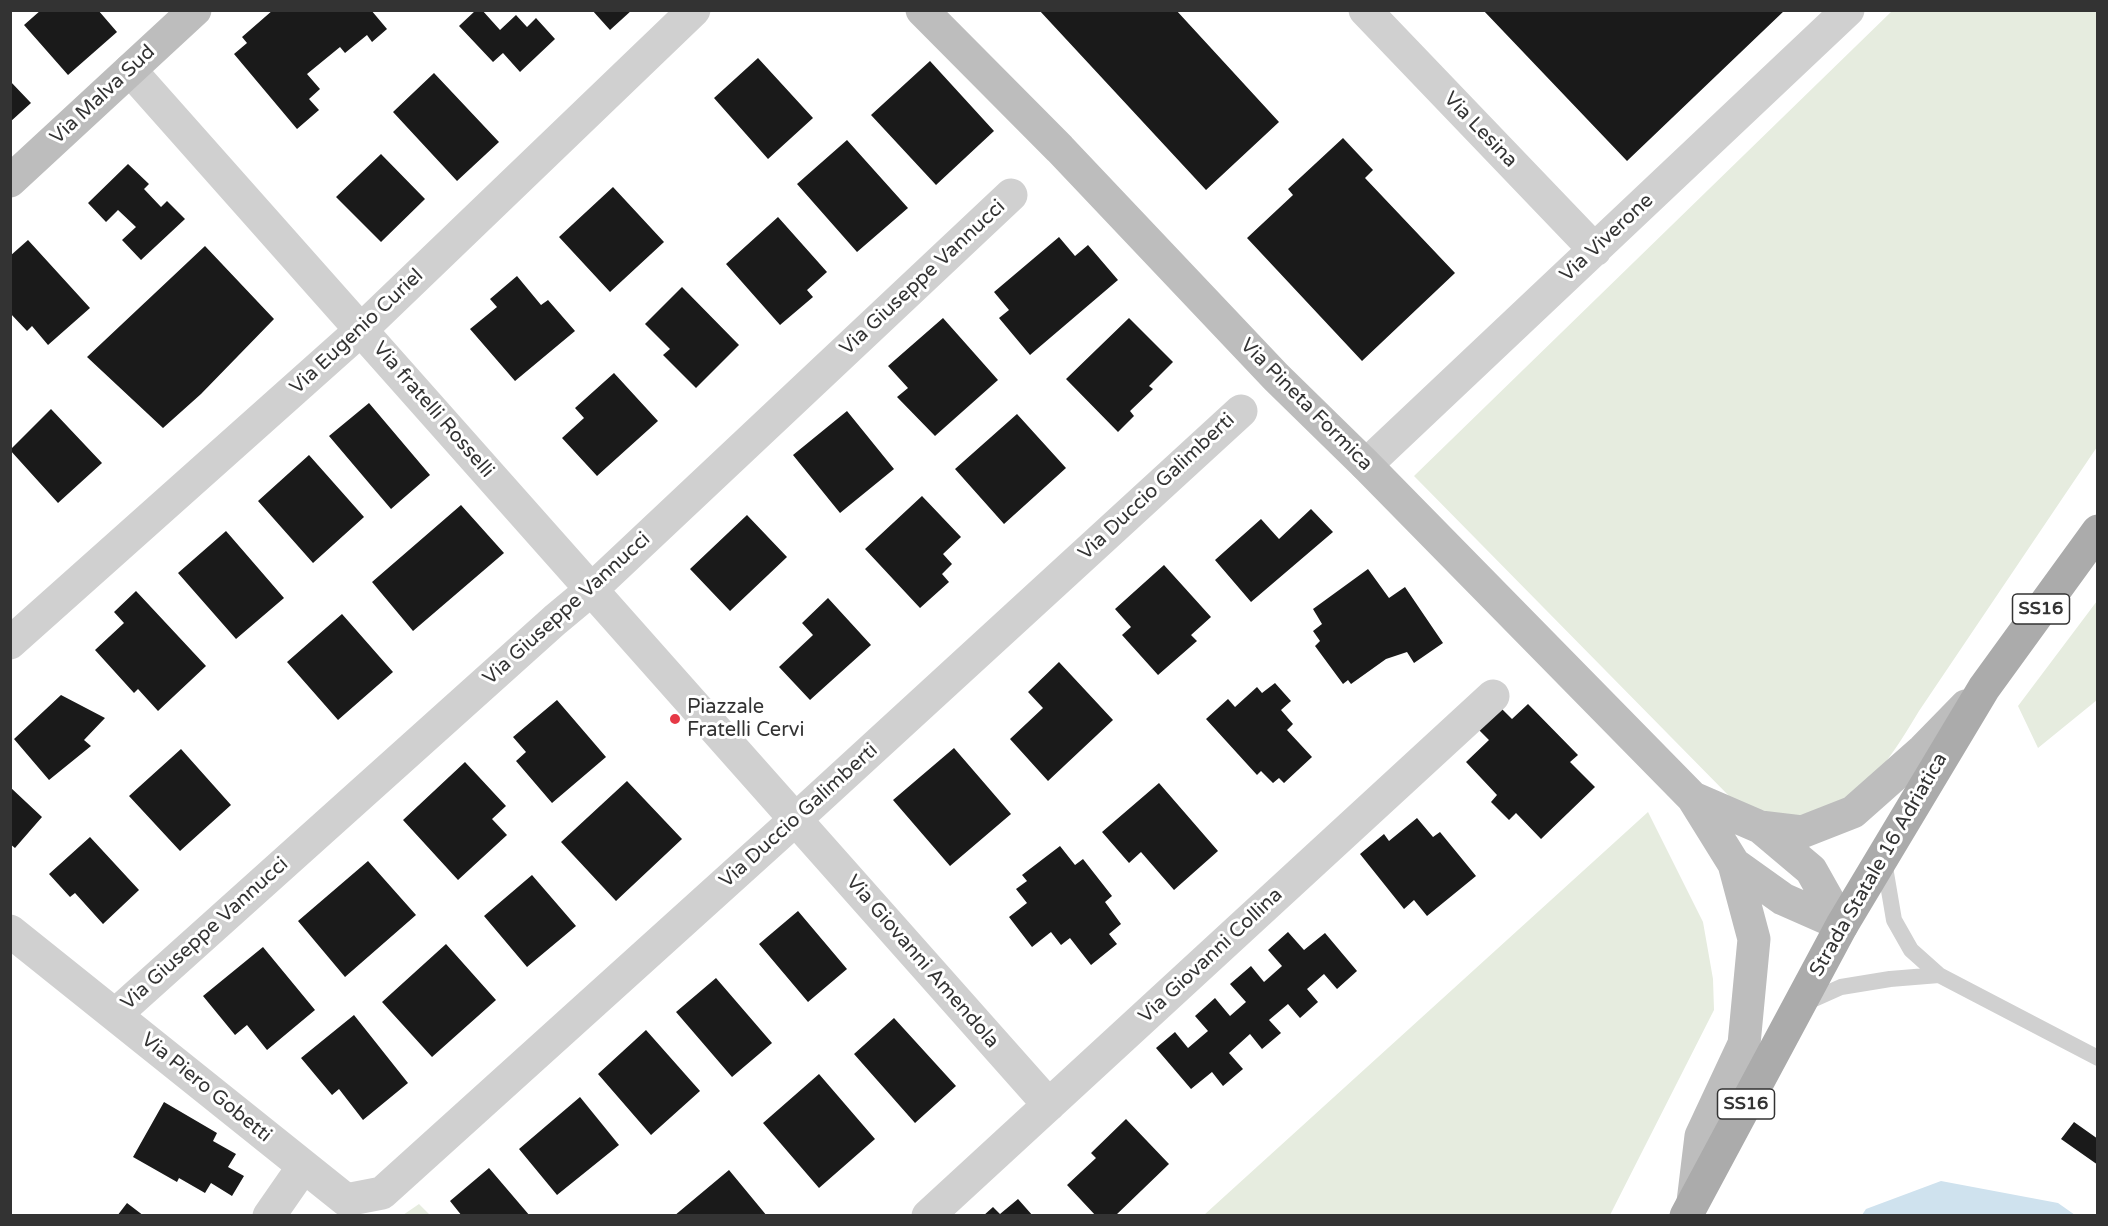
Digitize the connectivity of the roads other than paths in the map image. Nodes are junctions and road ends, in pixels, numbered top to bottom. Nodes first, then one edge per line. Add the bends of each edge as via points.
1 (195, 10) edge
2 (694, 10) edge
3 (922, 10) edge
4 (1365, 10) edge
5 (1848, 10) edge
6 (130, 70) junction
7 (10, 181) edge
8 (1011, 195) dead end
9 (1595, 250) junction
10 (362, 329) junction
11 (1241, 411) dead end
12 (1366, 465) junction
13 (2097, 531) edge
14 (591, 590) junction
15 (10, 643) edge
16 (1984, 688) junction
17 (1493, 696) dead end
18 (1693, 798) junction
19 (796, 819) junction
20 (1760, 827) junction
21 (1883, 857) junction
22 (1734, 864) junction
23 (1842, 925) junction
24 (10, 931) edge
25 (1939, 975) junction
26 (1798, 1006) junction
27 (115, 1015) junction
28 (2097, 1058) edge
29 (1048, 1105) junction
30 (303, 1167) junction
31 (346, 1200) joint
32 (1689, 1209) edge
33 (269, 1215) edge
34 (928, 1215) edge

1 - 6 street, Via Malva Sud
2 - 10 street, Via Eugenio Curiel
3 - 12 street, Via Pineta Formica
4 - 9 street, Via Lesina
5 - 9 street, Via Viverone
6 - 7 street, Via Malva Sud
6 - 10 street, Via fratelli Rosselli
8 - 14 street, Via Giuseppe Vannucci
9 - 12 street, Via Viverone
10 - 14 street, Via fratelli Rosselli
10 - 15 street, Via Eugenio Curiel
11 - 19 street, Via Duccio Galimberti
12 - 18 street, Via Pineta Formica
13 - 16 main road, Strada Statale 16 Adriatica / SS16
14 - 19 street
14 - 27 street, Via Giuseppe Vannucci
16 - 20 street, Via Pineta Formica via 1923,750 1853,812 1802,832
16 - 21 main road, Strada Statale 16 Adriatica / SS16
17 - 29 street, Via Giovanni Collina
18 - 20 street, Via Pineta Formica
18 - 22 street, Via Pineta Formica
19 - 29 street, Via Giovanni Amendola
19 - 31 street, Via Duccio Galimberti via 382,1194
20 - 23 street, Via Pineta Formica via 1811,870
21 - 23 main road, Strada Statale 16 Adriatica / SS16
21 - 25 lane via 1894,920 1911,950
22 - 23 street, Via Pineta Formica via 1783,899
22 - 32 street, Via Pineta Formica via 1754,939 1744,1044 1701,1136
23 - 26 main road, Strada Statale 16 Adriatica / SS16
24 - 27 street, Via Piero Gobetti
25 - 26 lane via 1841,987
25 - 28 lane
26 - 32 main road, Strada Statale 16 Adriatica / SS16
27 - 30 street, Via Piero Gobetti
29 - 34 street, Via Giovanni Collina
30 - 31 street, Via Piero Gobetti
30 - 33 street

